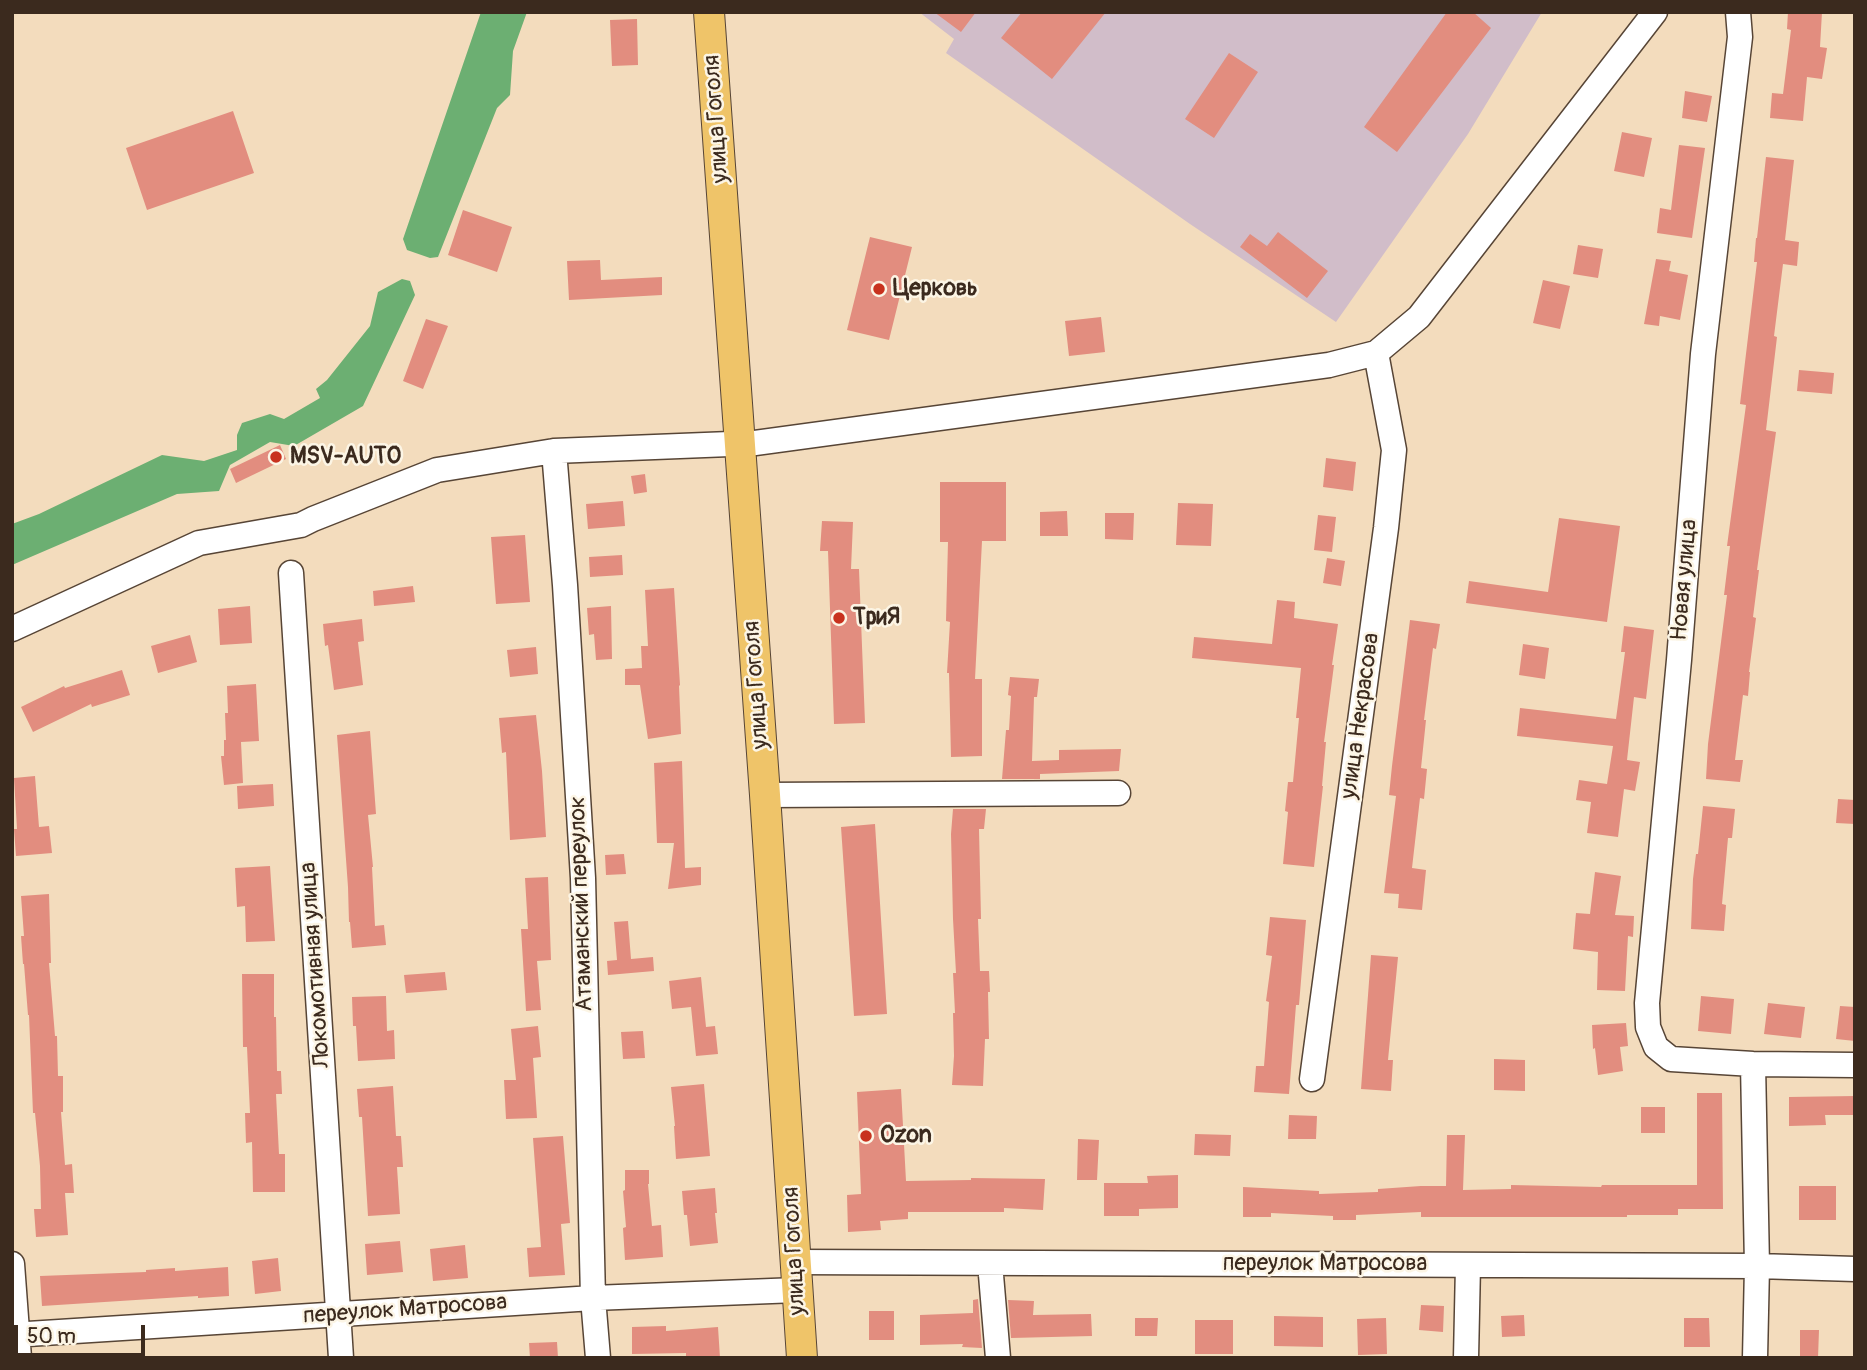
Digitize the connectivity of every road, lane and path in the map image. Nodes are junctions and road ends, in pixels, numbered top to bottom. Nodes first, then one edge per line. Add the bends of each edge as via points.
1 (709, 12) edge
2 (1655, 12) edge
3 (1738, 12) edge
4 (1376, 353) junction
5 (740, 444) junction
6 (554, 451) junction
7 (291, 573) dead end
8 (12, 629) edge
9 (1118, 793) dead end
10 (765, 795) junction
11 (1753, 1064) junction
12 (1855, 1065) edge
13 (1312, 1079) dead end
14 (990, 1263) junction
15 (12, 1264) edge
16 (1468, 1265) junction
17 (1757, 1266) junction
18 (1855, 1269) edge
19 (797, 1276) junction
20 (593, 1298) junction
21 (338, 1314) junction
22 (16, 1342) edge
23 (341, 1358) edge
24 (598, 1358) edge
25 (802, 1358) edge
26 (998, 1358) edge
27 (1466, 1358) edge
28 (1755, 1358) edge

1 - 5 main road, улица Гоголя
2 - 4 street via 1419,317
3 - 11 street, Новая улица via 1741,37 1703,354 1647,1003 1648,1027 1656,1047 1671,1059
4 - 5 street via 1329,365
4 - 13 street, улица Некрасова via 1394,450
5 - 6 street
5 - 10 main road, улица Гоголя
6 - 8 street via 437,470 301,525 199,543
6 - 20 street, Атаманский переулок via 583,878
7 - 21 street, Локомотивная улица
9 - 10 street
10 - 19 main road, улица Гоголя
11 - 12 street, Новая улица
11 - 17 street
14 - 16 street, переулок Матросова
14 - 19 street, переулок Матросова
14 - 26 street
15 - 22 street
16 - 17 street, переулок Матросова
16 - 27 street
17 - 18 street, переулок Матросова
17 - 28 street
19 - 20 street, переулок Матросова
19 - 25 main road, улица Гоголя
20 - 21 street, переулок Матросова
20 - 24 street, Атаманский переулок
21 - 22 street, переулок Матросова
21 - 23 street, Локомотивная улица

